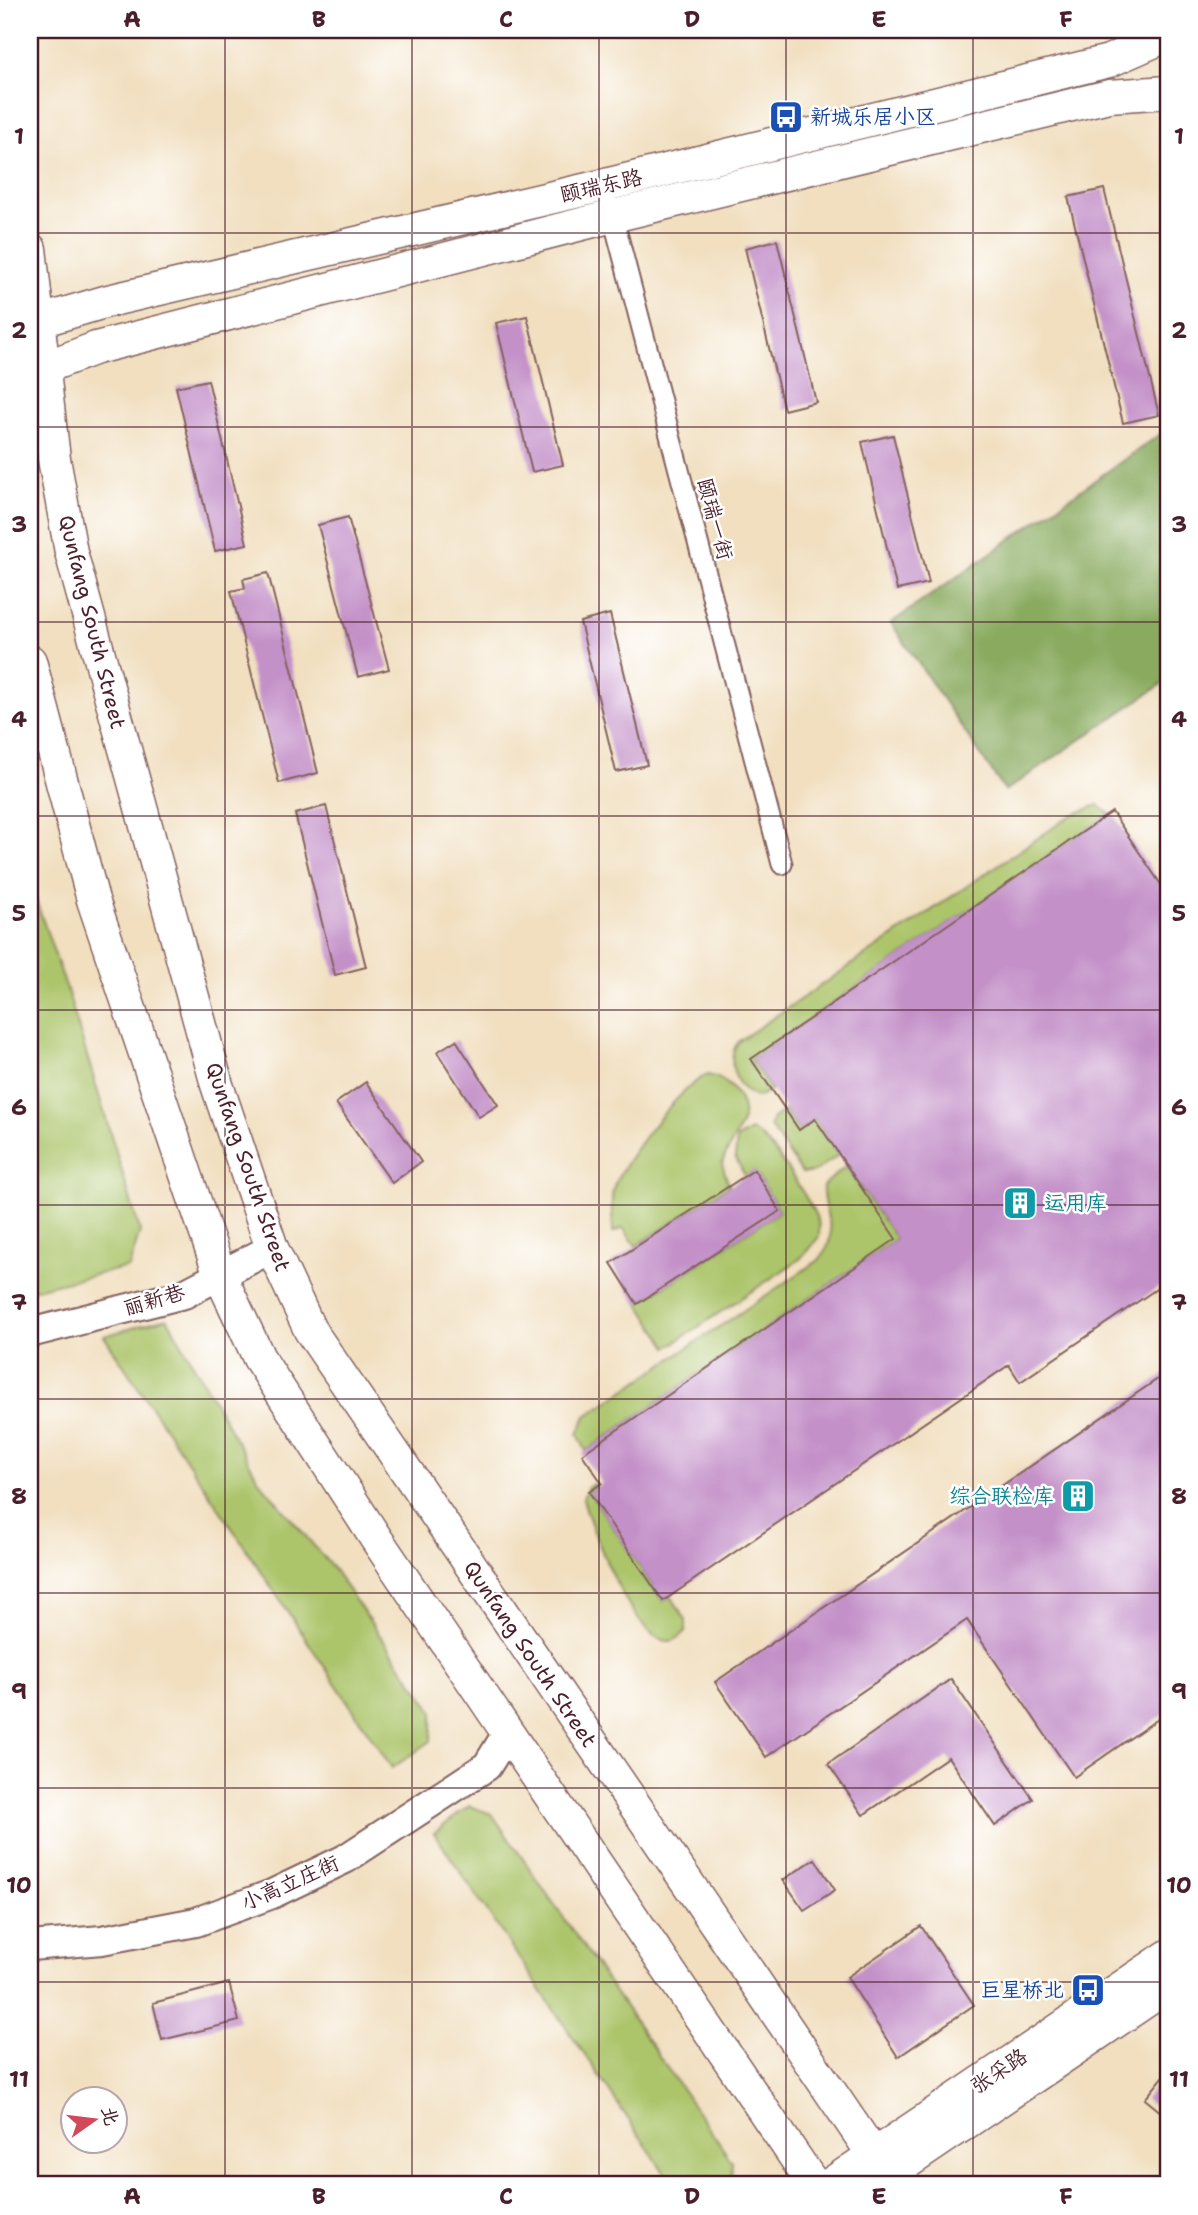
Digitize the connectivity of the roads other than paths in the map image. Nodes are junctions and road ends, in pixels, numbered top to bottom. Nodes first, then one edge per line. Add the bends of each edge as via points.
1 (1168, 35) edge
2 (1168, 92) edge
3 (605, 185) junction
4 (613, 216) junction
5 (30, 249) edge
6 (34, 322) edge
7 (36, 370) edge
8 (30, 661) edge
9 (782, 864) dead end
10 (272, 1248) junction
11 (220, 1275) junction
12 (30, 1333) edge
13 (508, 1732) junction
14 (30, 1945) edge
15 (1168, 1956) edge
16 (1168, 1986) edge
17 (879, 2172) edge
18 (814, 2185) edge
19 (829, 2185) edge

1 - 3 main road, 颐瑞东路 via 1109,61
2 - 4 main road, 颐瑞东路 via 1109,96
3 - 4 street, 颐瑞一街
3 - 6 main road, 颐瑞东路 via 108,300
4 - 7 main road, 颐瑞东路 via 96,348
4 - 9 street, 颐瑞一街
5 - 6 main road, Qunfang South Street
6 - 7 main road, Qunfang South Street
7 - 10 main road, Qunfang South Street via 71,552 217,1085
8 - 11 main road via 93,900
10 - 11 street, 丽新巷
10 - 17 main road, Qunfang South Street via 310,1330
11 - 12 street, 丽新巷 via 184,1294
11 - 13 main road via 260,1359
13 - 14 street, 小高立庄街 via 487,1766 345,1860 272,1894 196,1922 102,1940
13 - 18 main road
15 - 17 main road, 张采路
16 - 17 main road, 张采路
17 - 19 main road, 张采路

